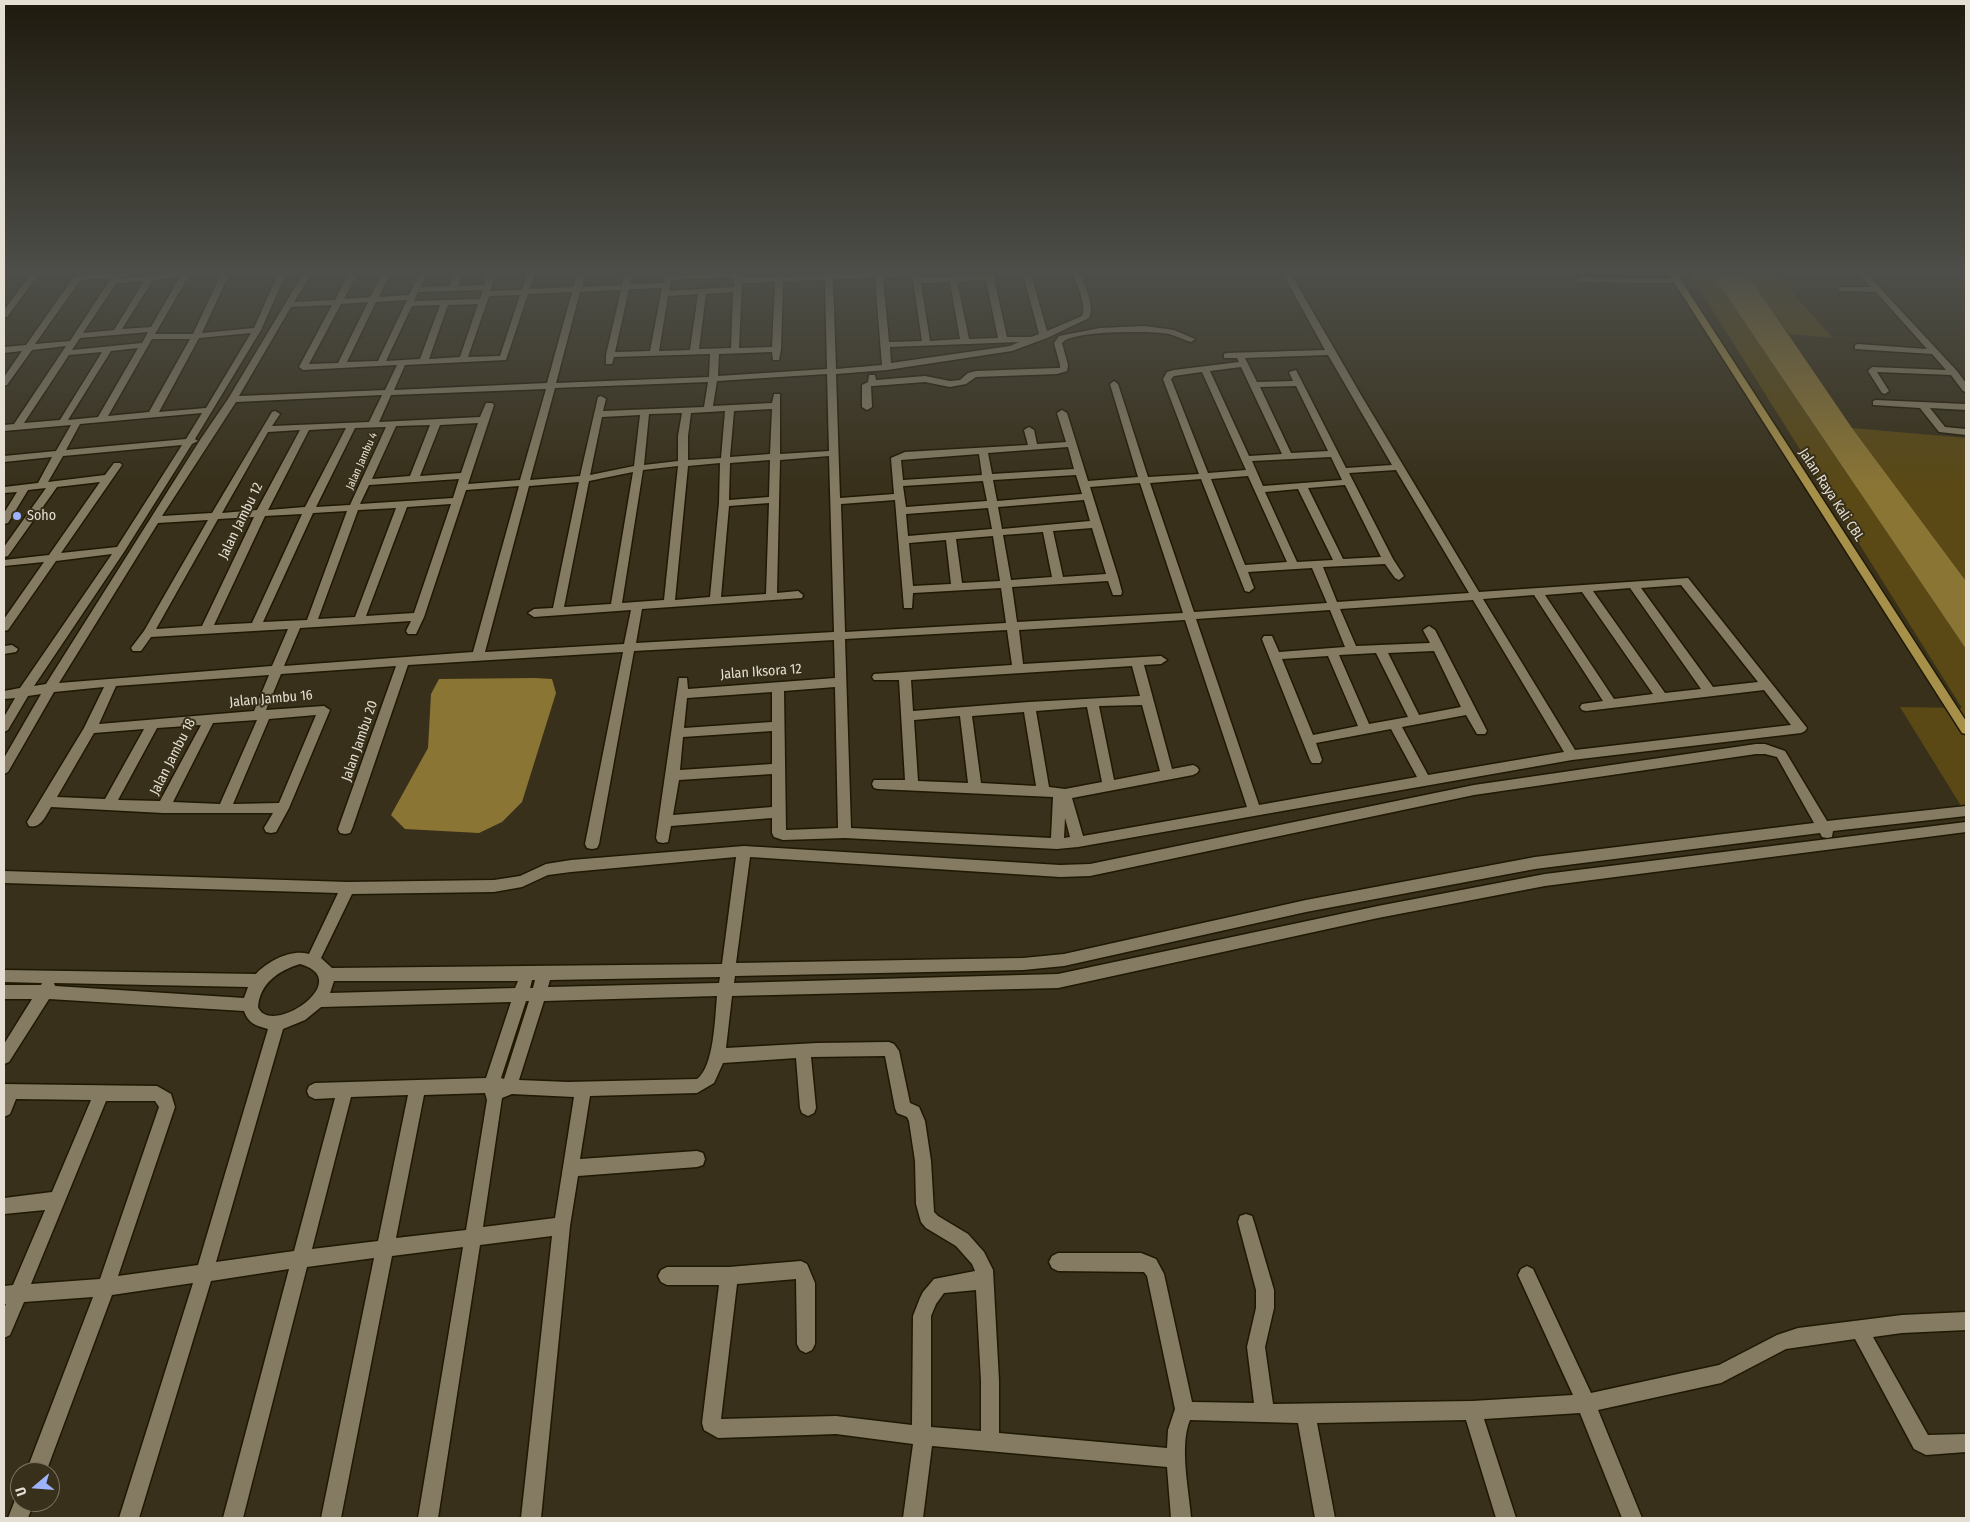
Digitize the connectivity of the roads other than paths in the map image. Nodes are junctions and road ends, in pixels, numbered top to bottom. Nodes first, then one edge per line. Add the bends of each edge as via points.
1 (31, 345) edge
2 (46, 345) edge
3 (72, 345) edge
4 (122, 345) edge
5 (145, 345) edge
6 (191, 345) edge
7 (248, 345) edge
8 (266, 345) edge
9 (315, 345) edge
10 (350, 345) edge
11 (390, 345) edge
12 (430, 345) edge
13 (468, 345) edge
14 (507, 345) edge
15 (563, 345) edge
16 (613, 345) edge
17 (655, 345) edge
18 (695, 345) edge
19 (735, 345) edge
20 (776, 345) edge
21 (832, 345) edge
22 (885, 345) edge
23 (1018, 345) edge
24 (1059, 345) edge
25 (1326, 345) edge
26 (1719, 345) edge
27 (1928, 345) edge
28 (1858, 347) dead end
29 (29, 348) junction
30 (108, 349) junction
31 (4, 350) edge
32 (735, 350) junction
33 (715, 351) junction
34 (694, 352) junction
35 (1330, 352) junction
36 (1935, 352) junction
37 (66, 353) junction
38 (654, 353) junction
39 (1227, 356) dead end
40 (503, 358) junction
41 (463, 360) junction
42 (1242, 360) junction
43 (424, 361) junction
44 (382, 363) junction
45 (402, 363) junction
46 (340, 365) junction
47 (303, 367) junction
48 (886, 367) junction
49 (499, 369) dead end
50 (871, 369) junction
51 (1205, 369) junction
52 (833, 372) junction
53 (1293, 372) dead end
54 (1954, 373) junction
55 (297, 377) dead end
56 (713, 379) junction
57 (1298, 382) junction
58 (4, 383) edge
59 (872, 383) junction
60 (1114, 384) dead end
61 (1255, 385) junction
62 (552, 387) junction
63 (1966, 389) edge
64 (1884, 391) dead end
65 (388, 393) junction
66 (601, 399) dead end
67 (233, 400) junction
68 (1876, 403) dead end
69 (490, 405) dead end
70 (1923, 405) junction
71 (866, 407) dead end
72 (1966, 407) edge
73 (730, 408) junction
74 (708, 409) junction
75 (209, 410) junction
76 (687, 410) junction
77 (645, 412) junction
78 (1062, 413) dead end
79 (153, 414) junction
80 (274, 414) dead end
81 (598, 414) junction
82 (103, 417) junction
83 (64, 419) junction
84 (484, 420) junction
85 (77, 422) junction
86 (436, 422) junction
87 (373, 424) junction
88 (392, 424) junction
89 (19, 425) junction
90 (352, 426) junction
91 (306, 427) junction
92 (4, 428) edge
93 (265, 429) junction
94 (1029, 430) dead end
95 (1966, 432) edge
96 (205, 440) junction
97 (188, 441) junction
98 (938, 442) dead end
99 (1072, 444) junction
100 (1033, 447) junction
101 (983, 451) junction
102 (835, 453) junction
103 (940, 453) junction
104 (60, 455) junction
105 (1288, 456) junction
106 (774, 457) junction
107 (4, 459) edge
108 (1246, 459) junction
109 (726, 460) junction
110 (683, 463) junction
111 (1339, 463) junction
112 (1396, 464) junction
113 (117, 465) dead end
114 (638, 468) junction
115 (1080, 472) junction
116 (1252, 473) junction
117 (464, 476) junction
118 (1205, 476) junction
119 (987, 477) junction
120 (108, 478) junction
121 (414, 479) junction
122 (1144, 480) junction
123 (585, 481) junction
124 (368, 482) junction
125 (1348, 482) junction
126 (898, 483) junction
127 (54, 484) junction
128 (1084, 484) junction
129 (1301, 485) junction
130 (41, 486) junction
131 (523, 486) junction
132 (24, 488) junction
133 (1260, 489) junction
134 (4, 490) edge
135 (459, 494) junction
136 (899, 497) junction
137 (1088, 497) junction
138 (773, 500) junction
139 (836, 501) junction
140 (724, 503) junction
141 (403, 504) junction
142 (991, 505) junction
143 (354, 507) junction
144 (309, 510) junction
145 (900, 510) junction
146 (261, 513) junction
147 (217, 516) junction
148 (156, 520) junction
149 (4, 521) edge
150 (1096, 524) junction
151 (1048, 530) junction
152 (997, 533) junction
153 (951, 536) junction
154 (904, 540) junction
155 (120, 550) junction
156 (4, 554) edge
157 (53, 557) junction
158 (1388, 560) junction
159 (4, 563) edge
160 (1340, 563) junction
161 (1316, 564) junction
162 (1293, 565) junction
163 (1242, 568) junction
164 (1399, 576) dead end
165 (1113, 577) junction
166 (1058, 581) junction
167 (1006, 584) junction
168 (1633, 585) junction
169 (957, 586) junction
170 (1249, 588) dead end
171 (1586, 589) junction
172 (908, 590) junction
173 (1117, 592) dead end
174 (1538, 593) junction
175 (798, 596) dead end
176 (771, 597) junction
177 (1478, 597) junction
178 (715, 601) junction
179 (669, 604) junction
180 (908, 605) dead end
181 (1334, 605) junction
182 (637, 606) junction
183 (616, 607) junction
184 (558, 611) junction
185 (534, 612) dead end
186 (1191, 616) junction
187 (418, 617) junction
188 (359, 621) junction
189 (311, 623) junction
190 (296, 624) junction
191 (1013, 626) junction
192 (4, 627) edge
193 (256, 628) junction
194 (206, 630) junction
195 (1429, 630) dead end
196 (412, 631) dead end
197 (148, 633) junction
198 (839, 636) junction
199 (1268, 638) dead end
200 (1436, 647) junction
201 (137, 648) dead end
202 (630, 648) junction
203 (1380, 649) junction
204 (1352, 650) junction
205 (1332, 652) junction
206 (478, 656) junction
207 (1275, 656) junction
208 (1161, 660) dead end
209 (1137, 662) junction
210 (403, 663) junction
211 (1018, 669) junction
212 (278, 670) junction
213 (905, 676) junction
214 (878, 677) dead end
215 (683, 681) dead end
216 (112, 682) junction
217 (842, 682) junction
218 (1767, 685) junction
219 (50, 688) junction
220 (778, 688) junction
221 (24, 692) junction
222 (1710, 692) junction
223 (682, 694) junction
224 (4, 695) edge
225 (1662, 698) junction
226 (1147, 700) junction
227 (1092, 702) junction
228 (1611, 704) junction
229 (1029, 706) junction
230 (1586, 707) dead end
231 (1468, 710) junction
232 (966, 712) junction
233 (261, 715) junction
234 (908, 716) junction
235 (209, 720) junction
236 (1416, 720) junction
237 (153, 724) junction
238 (1394, 724) junction
239 (778, 726) junction
240 (4, 727) edge
241 (90, 729) junction
242 (1365, 729) junction
243 (1966, 730) edge
244 (1481, 731) dead end
245 (678, 733) junction
246 (1309, 740) junction
247 (1572, 755) junction
248 (1316, 760) dead end
249 (4, 769) edge
250 (778, 769) junction
251 (1193, 770) dead end
252 (1167, 774) junction
253 (673, 775) junction
254 (1425, 781) junction
255 (878, 784) dead end
256 (912, 785) junction
257 (1109, 785) junction
258 (975, 788) junction
259 (1043, 791) junction
260 (1062, 794) junction
261 (48, 802) junction
262 (108, 806) junction
263 (163, 808) junction
264 (283, 808) junction
265 (224, 809) junction
266 (1255, 810) junction
267 (778, 812) junction
268 (1966, 812) edge
269 (666, 821) junction
270 (34, 822) dead end
271 (1823, 827) junction
272 (1960, 827) edge
273 (271, 828) dead end
274 (345, 829) dead end
275 (845, 833) junction
276 (663, 838) dead end
277 (1078, 842) junction
278 (592, 844) dead end
279 (1057, 844) junction
280 (1833, 844) junction
281 (744, 851) junction
282 (1535, 863) junction
283 (4, 877) edge
284 (1545, 880) junction
285 (348, 888) junction
286 (1120, 947) junction
287 (313, 960) junction
288 (1129, 967) junction
289 (729, 969) junction
290 (545, 973) junction
291 (527, 974) junction
292 (327, 975) junction
293 (4, 976) edge
294 (56, 977) junction
295 (259, 980) junction
296 (724, 990) junction
297 (4, 992) edge
298 (45, 992) junction
299 (522, 994) junction
300 (538, 994) junction
301 (319, 1000) junction
302 (250, 1005) junction
303 (277, 1024) junction
304 (803, 1051) junction
305 (716, 1056) junction
306 (4, 1057) edge
307 (509, 1087) junction
308 (582, 1088) junction
309 (417, 1089) junction
310 (346, 1090) junction
311 (8, 1091) edge
312 (315, 1091) dead end
313 (493, 1092) junction
314 (101, 1094) junction
315 (808, 1108) dead end
316 (4, 1109) edge
317 (697, 1159) dead end
318 (571, 1168) junction
319 (55, 1200) junction
320 (4, 1206) edge
321 (1246, 1222) dead end
322 (562, 1226) junction
323 (472, 1238) junction
324 (385, 1250) junction
325 (300, 1259) junction
326 (1058, 1262) dead end
327 (205, 1272) junction
328 (1527, 1275) dead end
329 (667, 1276) dead end
330 (729, 1276) junction
331 (985, 1280) junction
332 (106, 1287) junction
333 (11, 1294) edge
334 (1966, 1321) edge
335 (4, 1329) edge
336 (1860, 1330) junction
337 (806, 1344) dead end
338 (1586, 1404) junction
339 (1472, 1410) junction
340 (1186, 1411) junction
341 (1266, 1413) junction
342 (1306, 1414) junction
343 (922, 1435) junction
344 (990, 1442) junction
345 (1966, 1442) edge
346 (1177, 1458) junction
347 (40, 1462) edge
348 (129, 1518) edge
349 (233, 1518) edge
350 (331, 1518) edge
351 (428, 1518) edge
352 (531, 1518) edge
353 (913, 1518) edge
354 (1181, 1518) edge
355 (1325, 1518) edge
356 (1506, 1518) edge
357 (1632, 1518) edge

1 - 29 street
2 - 29 street
3 - 37 street
4 - 30 street
5 - 82 street
6 - 79 street
7 - 75 street
8 - 67 street
9 - 47 street
10 - 46 street
11 - 44 street
12 - 43 street
13 - 41 street
14 - 40 street
15 - 62 street
16 - 38 street via 610,359
17 - 38 street
18 - 34 street
19 - 32 street
20 - 32 street via 776,354
21 - 52 street
22 - 48 street
23 - 48 street via 1000,351
24 - 59 street via 1064,369 1057,371 976,374 963,382 950,384 925,379
25 - 35 street
26 - 243 main road, Jalan Raya Kali CBL
27 - 36 street
28 - 36 street
29 - 31 street
29 - 58 street
30 - 37 street
30 - 83 street
32 - 33 street
33 - 34 street
33 - 56 street
34 - 38 street
35 - 42 street
35 - 112 street
36 - 54 street
37 - 89 street
39 - 42 street
40 - 41 street
40 - 49 street
41 - 43 street
42 - 51 street
42 - 61 street
43 - 45 street
44 - 45 street
44 - 46 street
45 - 65 street
46 - 47 street
47 - 55 street
48 - 50 street
50 - 52 street
50 - 59 street
51 - 108 street
51 - 118 street via 1170,374 1167,379
52 - 56 street
52 - 102 street
53 - 57 street
54 - 63 street
54 - 64 street via 1875,369 1872,371
56 - 62 street
56 - 74 street
57 - 61 street
57 - 111 street
59 - 71 street via 866,385
60 - 122 street
61 - 105 street
62 - 65 street
62 - 131 street
65 - 67 street
65 - 87 street
66 - 81 street
67 - 96 street
68 - 70 street
69 - 84 street
70 - 72 street
70 - 95 street via 1942,430
73 - 74 street
73 - 106 street via 776,401
73 - 109 street
74 - 76 street
75 - 79 street
75 - 97 street
76 - 77 street
76 - 110 street
77 - 81 street
77 - 114 street
78 - 99 street
79 - 82 street
80 - 93 street
81 - 123 street
82 - 83 street
82 - 85 street
83 - 89 street
84 - 86 street
84 - 117 street
85 - 89 street
85 - 104 street
86 - 88 street
86 - 121 street
87 - 88 street
87 - 90 street
88 - 124 street, Jalan Jambu 4
89 - 92 street
90 - 91 street
90 - 144 street
91 - 93 street
91 - 146 street, Jalan Jambu 12
93 - 147 street
94 - 100 street
96 - 97 street
96 - 148 street
97 - 104 street
97 - 155 street
98 - 103 street
99 - 100 street
99 - 115 street
100 - 101 street
101 - 103 street
101 - 119 street
102 - 106 street
102 - 139 street
103 - 126 street via 896,458
104 - 107 street
104 - 130 street
105 - 108 street
105 - 111 street
106 - 109 street
106 - 138 street
108 - 116 street
109 - 110 street
109 - 140 street
110 - 114 street
110 - 179 street
111 - 112 street
111 - 125 street
112 - 177 street
113 - 120 street
114 - 123 street
114 - 183 street
115 - 119 street
115 - 128 street
116 - 118 street
116 - 133 street
117 - 121 street
117 - 135 street
118 - 122 street
118 - 163 street
119 - 126 street
119 - 142 street
120 - 127 street
120 - 157 street
121 - 124 street
122 - 128 street
122 - 186 street
123 - 131 street
123 - 184 street
124 - 143 street, Jalan Jambu 4
125 - 129 street
125 - 158 street
126 - 136 street
127 - 130 street
127 - 156 street
128 - 137 street
129 - 133 street
129 - 160 street
130 - 132 street
131 - 135 street
131 - 206 street
132 - 134 street
132 - 149 street
133 - 162 street
135 - 141 street
135 - 187 street
136 - 139 street
136 - 145 street
137 - 142 street
137 - 150 street
138 - 140 street
138 - 176 street
139 - 198 street
140 - 178 street
141 - 143 street
141 - 188 street
142 - 145 street
142 - 152 street
143 - 144 street
143 - 189 street, Jalan Jambu 4
144 - 146 street
144 - 193 street
145 - 154 street
146 - 147 street
146 - 194 street, Jalan Jambu 12
147 - 148 street
147 - 197 street
148 - 219 street
150 - 151 street
150 - 165 street
151 - 152 street
151 - 166 street
152 - 153 street
152 - 167 street
153 - 154 street
153 - 169 street
154 - 172 street
155 - 157 street
155 - 221 street
157 - 159 street
157 - 192 street
158 - 160 street
158 - 164 street
160 - 161 street
161 - 162 street
161 - 181 street
162 - 163 street
163 - 170 street
165 - 166 street
165 - 173 street
166 - 167 street
167 - 169 street
167 - 191 street
168 - 171 street
168 - 218 street via 1684,581
168 - 222 street
169 - 172 street
171 - 174 street
171 - 225 street
172 - 180 street
174 - 177 street
174 - 228 street
175 - 176 street
176 - 178 street
177 - 181 street
177 - 247 street
178 - 179 street
179 - 182 street
181 - 186 street
181 - 204 street
182 - 183 street
182 - 202 street
183 - 184 street
184 - 185 street
186 - 191 street
186 - 266 street
187 - 188 street
187 - 196 street
188 - 189 street
189 - 190 street
190 - 193 street
190 - 212 street
191 - 198 street
191 - 211 street
193 - 194 street
194 - 197 street
195 - 200 street
197 - 201 street
198 - 202 street
198 - 217 street
199 - 207 street
200 - 203 street
200 - 231 street
202 - 206 street
202 - 278 street
203 - 204 street
203 - 236 street
204 - 205 street
205 - 207 street
205 - 242 street
206 - 210 street
207 - 246 street
208 - 209 street
209 - 211 street
209 - 226 street
210 - 212 street
210 - 274 street, Jalan Jambu 20
211 - 213 street
212 - 216 street
212 - 233 street
213 - 214 street
213 - 234 street
215 - 223 street
216 - 219 street
216 - 241 street
217 - 220 street, Jalan Iksora 12
217 - 275 street
218 - 222 street
218 - 247 street via 1801,728
219 - 221 street
219 - 249 street
220 - 223 street, Jalan Iksora 12
220 - 239 street
221 - 224 street
221 - 240 street
222 - 225 street
223 - 245 street
225 - 228 street
226 - 227 street
226 - 252 street
227 - 229 street
227 - 257 street
228 - 230 street
229 - 232 street
229 - 259 street
231 - 236 street
231 - 244 street
232 - 234 street
232 - 258 street
233 - 235 street, Jalan Jambu 16
233 - 264 street, Jalan Jambu 16 via 325,712
233 - 265 street
234 - 256 street
235 - 237 street, Jalan Jambu 16
235 - 263 street, Jalan Jambu 18
236 - 238 street
237 - 241 street, Jalan Jambu 16
237 - 262 street
238 - 242 street
238 - 254 street
239 - 245 street
239 - 250 street
241 - 261 street
242 - 246 street
245 - 253 street
246 - 248 street
247 - 254 street
250 - 253 street
250 - 267 street
251 - 252 street
252 - 257 street
253 - 269 street
254 - 266 street
255 - 256 street
256 - 258 street
257 - 260 street
258 - 259 street
259 - 260 street
260 - 277 street
260 - 279 street
261 - 262 street
261 - 270 street
262 - 263 street
263 - 265 street
264 - 265 street
264 - 273 street, Jalan Jambu 16
266 - 277 street
267 - 269 street
267 - 275 street via 779,833 783,835
268 - 271 street
269 - 276 street
271 - 280 street
271 - 281 street via 1781,754 1756,749 1474,790 1090,870 1060,871
271 - 282 street
272 - 280 street
275 - 279 street
277 - 279 street
280 - 284 street
281 - 285 street via 570,866 494,886
281 - 289 street
282 - 284 street
282 - 286 street via 1306,906
283 - 285 street
284 - 288 street via 1378,912
285 - 287 street
286 - 288 street
286 - 289 street via 1064,960 1023,964
287 - 292 street via 323,966
287 - 295 street via 300,958 285,962
288 - 296 street via 1058,981
289 - 290 street
289 - 296 street
290 - 291 street
290 - 300 street
291 - 292 street
291 - 299 street
292 - 301 street via 326,988
293 - 294 street
294 - 295 street
294 - 298 street
295 - 302 street via 251,993
296 - 300 street
296 - 305 street
297 - 298 street
298 - 302 street
298 - 306 street
299 - 300 street
299 - 301 street
299 - 313 street
300 - 307 street
301 - 303 street via 307,1012
302 - 303 street via 254,1016 263,1022
303 - 327 street
304 - 305 street
304 - 315 street
304 - 331 street via 889,1049 894,1056 903,1108 913,1112 917,1121 927,1216 962,1240 978,1258
305 - 308 street via 713,1075 706,1083 696,1086
307 - 308 street
307 - 313 street
308 - 318 street
309 - 310 street
309 - 313 street
309 - 324 street
310 - 312 street
310 - 325 street
311 - 314 street
311 - 316 street
313 - 323 street
314 - 319 street
314 - 332 street via 157,1094 165,1099 167,1108
317 - 318 street
318 - 322 street
319 - 320 street
319 - 333 street
321 - 341 street via 1264,1290 1265,1308 1256,1347
322 - 323 street
322 - 352 street
323 - 324 street
323 - 351 street
324 - 325 street
324 - 350 street
325 - 327 street
325 - 349 street
326 - 340 street via 1141,1262 1150,1265 1155,1274
327 - 332 street
327 - 348 street
328 - 338 street
329 - 330 street
330 - 337 street via 801,1270 806,1283
330 - 343 street via 711,1423 718,1429 836,1425
331 - 343 street via 940,1285 928,1298 921,1332
331 - 344 street
332 - 333 street
332 - 347 street
333 - 335 street
334 - 336 street
336 - 338 street via 1798,1337 1721,1374
336 - 345 street via 1921,1442
338 - 339 street
338 - 357 street
339 - 342 street
339 - 356 street
340 - 341 street
340 - 346 street via 1177,1425
341 - 342 street
342 - 355 street
343 - 344 street
343 - 353 street
344 - 346 street
346 - 354 street

